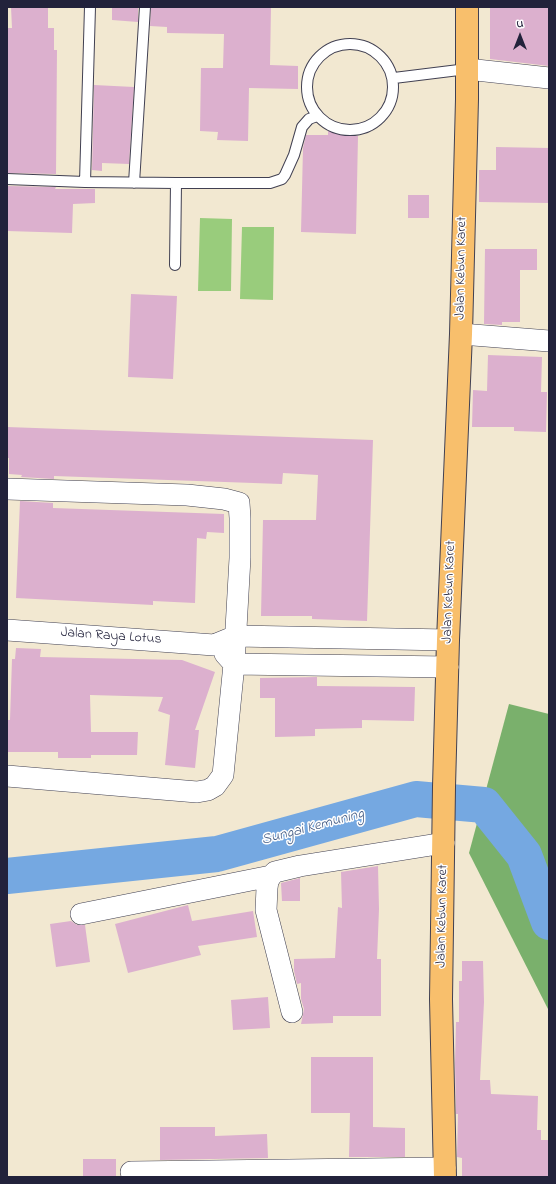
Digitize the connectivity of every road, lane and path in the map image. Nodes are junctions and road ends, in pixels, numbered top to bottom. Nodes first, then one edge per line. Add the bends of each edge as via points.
1 (90, 7) edge
2 (145, 7) edge
3 (467, 7) edge
4 (467, 69) junction
5 (394, 78) junction
6 (549, 78) edge
7 (317, 116) junction
8 (7, 179) edge
9 (84, 182) junction
10 (134, 183) junction
11 (176, 183) junction
12 (174, 264) dead end
13 (461, 334) junction
14 (549, 341) edge
15 (7, 489) edge
16 (7, 630) edge
17 (236, 636) junction
18 (448, 640) junction
19 (214, 644) junction
20 (234, 664) junction
21 (448, 666) junction
22 (7, 776) edge
23 (444, 833) junction
24 (271, 876) junction
25 (81, 914) dead end
26 (292, 1012) dead end
27 (131, 1172) dead end
28 (445, 1173) edge

1 - 9 lane
2 - 10 lane
3 - 4 main road, Jalan Kebun Karet
4 - 5 lane
4 - 6 street
4 - 13 main road, Jalan Kebun Karet
5 - 7 lane via 392,101 379,120 359,130 336,129
5 - 7 lane via 383,58 364,45 342,44 335,47 321,54 308,73 307,95
7 - 11 lane via 305,123 301,129 289,169 282,179 270,183
8 - 9 lane
9 - 10 lane
10 - 11 lane
11 - 12 lane
13 - 14 street
13 - 18 main road, Jalan Kebun Karet
15 - 17 street via 187,495 239,503 240,558
16 - 19 street, Jalan Raya Lotus
17 - 18 street
17 - 19 street
17 - 20 street
18 - 21 main road, Jalan Kebun Karet
19 - 20 street
20 - 21 street
20 - 22 street via 223,775 215,786 208,790 197,792
21 - 23 main road, Jalan Kebun Karet
23 - 24 street via 275,872
23 - 28 main road, Jalan Kebun Karet via 441,999
24 - 25 street
24 - 26 street via 268,881 266,910
27 - 28 street

